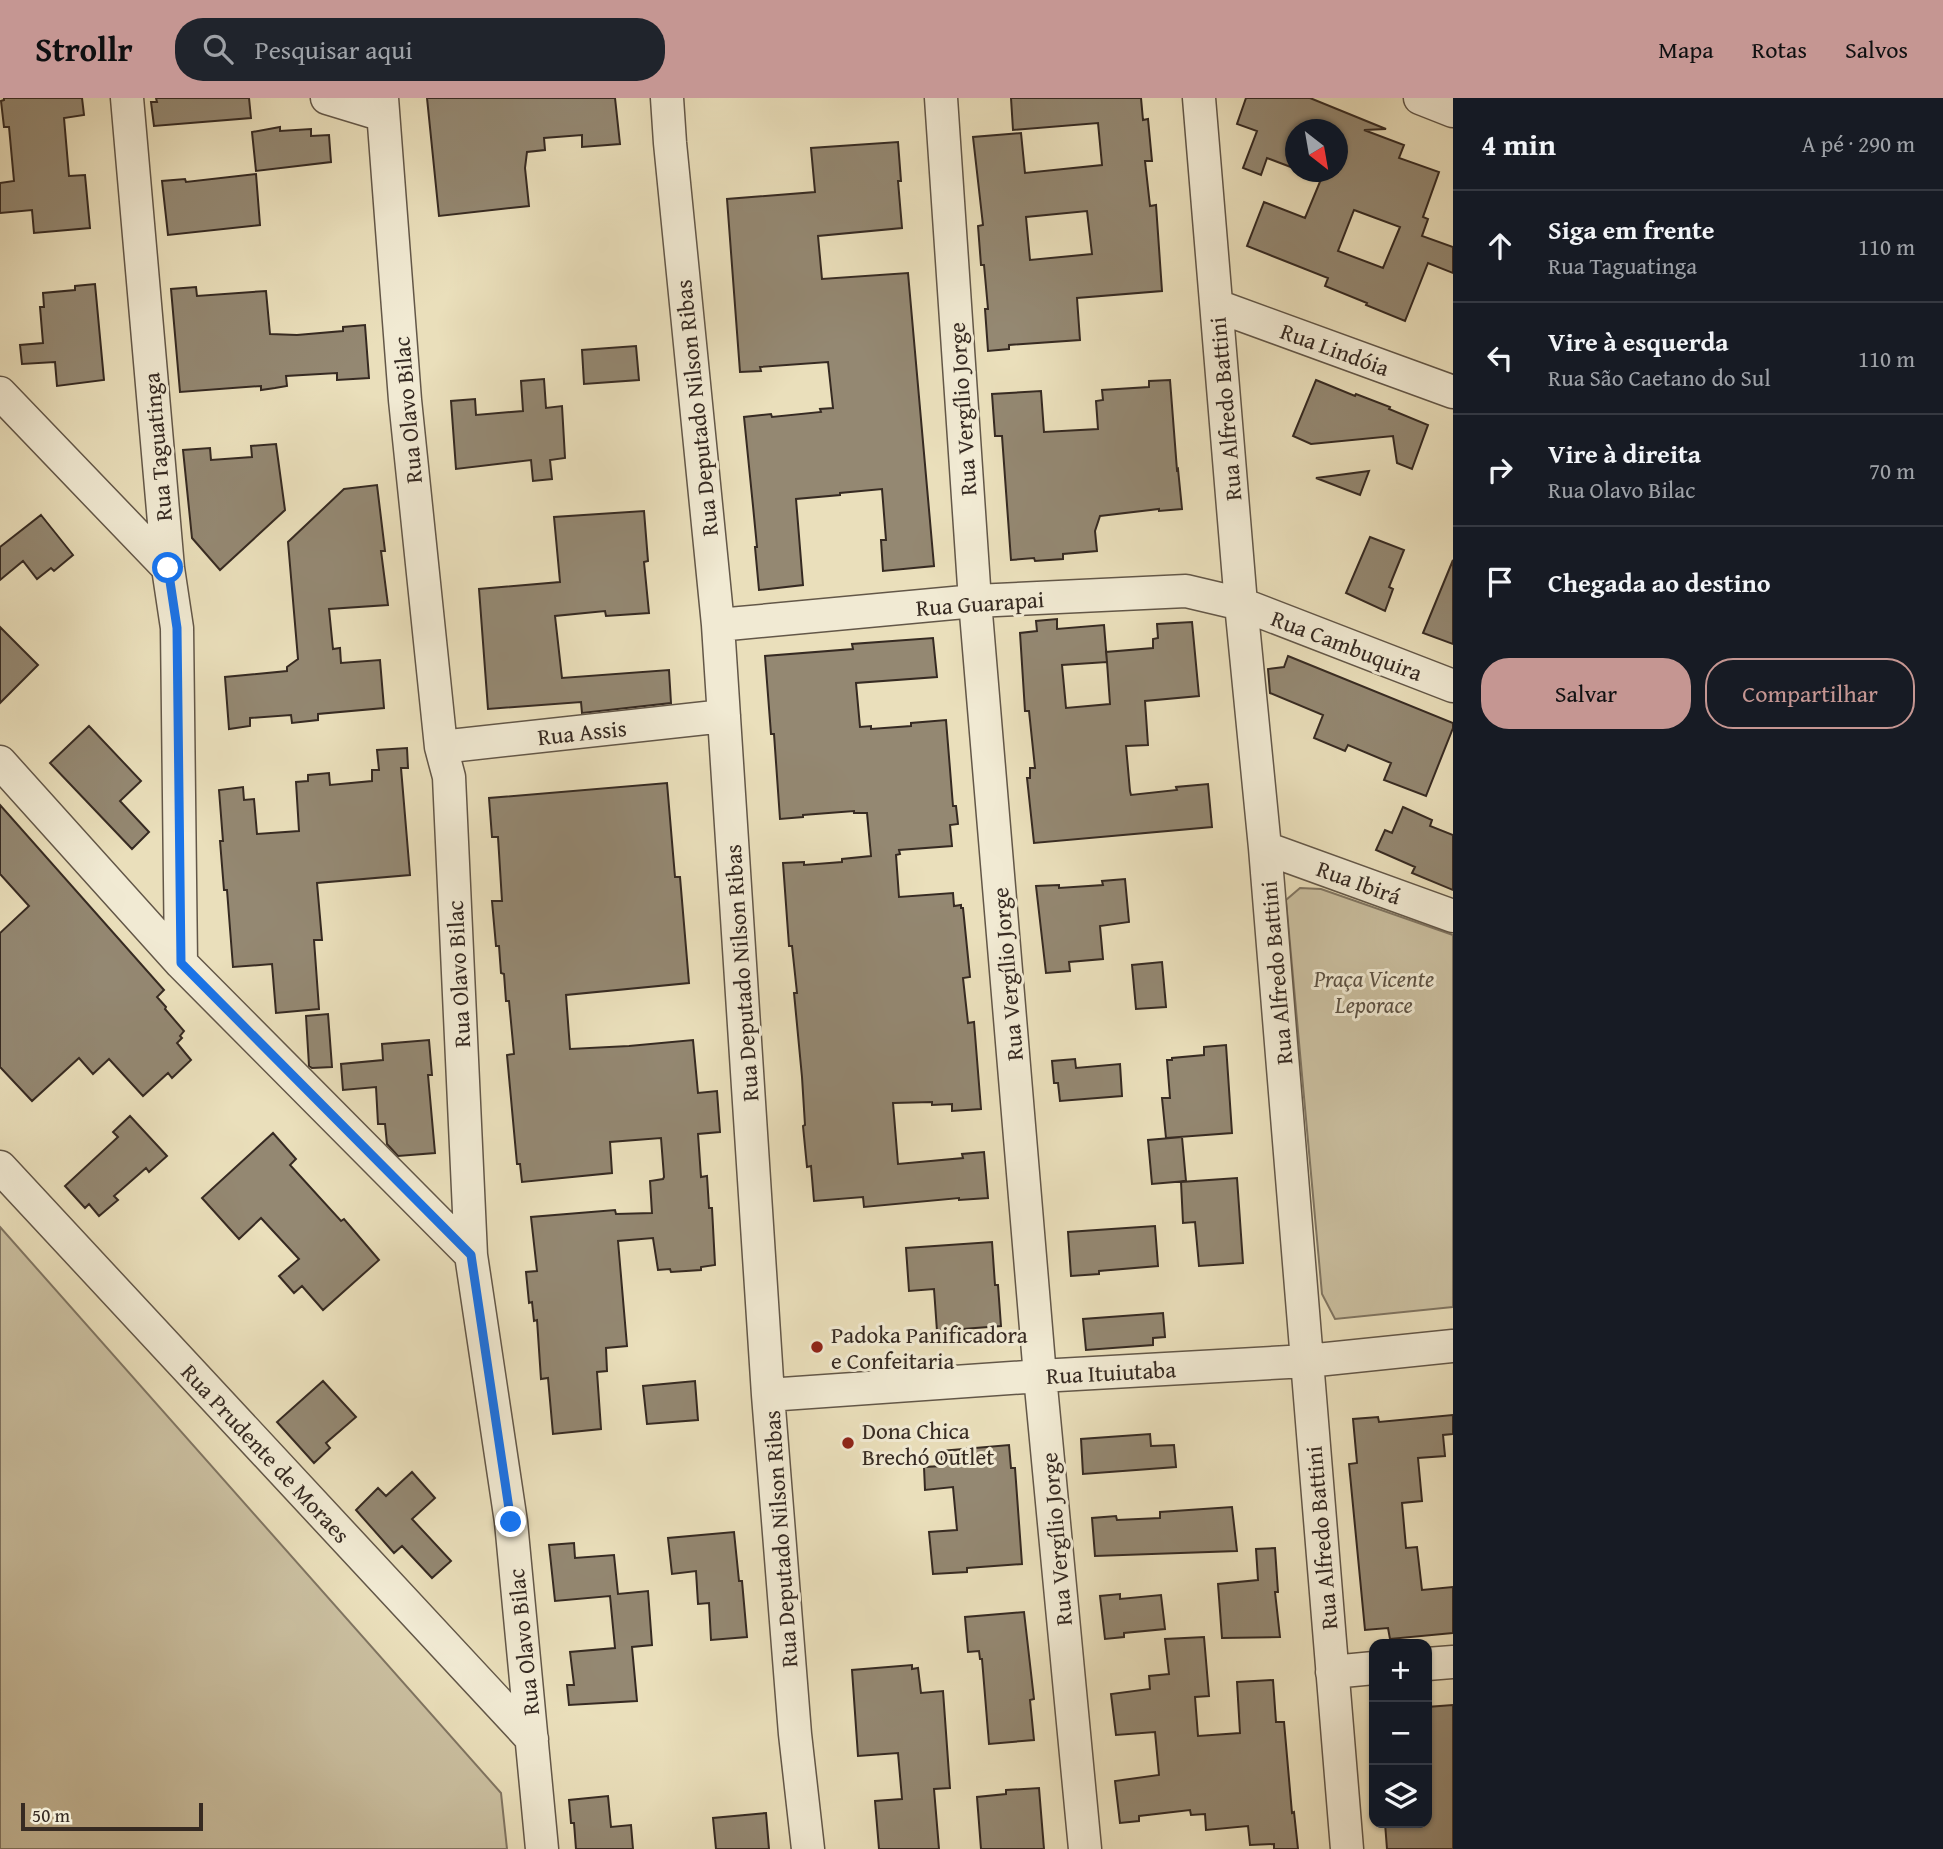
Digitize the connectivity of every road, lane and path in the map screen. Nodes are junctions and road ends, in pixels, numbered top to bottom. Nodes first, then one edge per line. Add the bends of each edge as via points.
1 (127, 98) edge
2 (327, 98) edge
3 (667, 98) edge
4 (941, 98) edge
5 (1199, 98) edge
6 (1420, 98) edge
7 (382, 107) edge
8 (1453, 111) edge
9 (1217, 306) junction
10 (1453, 392) edge
11 (0, 393) edge
12 (168, 568) junction
13 (975, 601) junction
14 (1241, 604) junction
15 (718, 625) junction
16 (1453, 686) edge
17 (724, 716) junction
18 (441, 747) junction
19 (0, 762) edge
20 (1265, 848) junction
21 (1453, 916) edge
22 (181, 963) junction
23 (0, 1167) edge
24 (471, 1255) junction
25 (1453, 1346) edge
26 (1307, 1361) junction
27 (1040, 1376) junction
28 (768, 1395) junction
29 (1453, 1662) edge
30 (1432, 1664) edge
31 (1369, 1668) edge
32 (1332, 1672) junction
33 (532, 1739) junction
34 (542, 1849) edge
35 (808, 1849) edge
36 (1085, 1849) edge
37 (1347, 1849) edge

1 - 12 street, Rua Taguatinga
2 - 7 street
3 - 15 street, Rua Deputado Nilson Ribas
4 - 13 street, Rua Vergílio Jorge
5 - 9 street, Rua Alfredo Battini
6 - 8 street
7 - 18 street, Rua Olavo Bilac via 405,400
9 - 10 street, Rua Lindóia
9 - 14 street, Rua Alfredo Battini
11 - 12 street
12 - 22 street, Rua Taguatinga via 177,628
13 - 14 street, Rua Guarapai via 1186,591
13 - 15 street, Rua Guarapai
13 - 27 street, Rua Vergílio Jorge
14 - 16 street, Rua Cambuquira
14 - 20 street, Rua Alfredo Battini
15 - 17 street, Rua Deputado Nilson Ribas
17 - 18 street, Rua Assis
17 - 28 street, Rua Deputado Nilson Ribas
18 - 24 street, Rua Olavo Bilac via 449,777
19 - 22 street
20 - 21 street, Rua Ibirá
20 - 26 street, Rua Alfredo Battini
22 - 24 street
23 - 33 street, Rua Prudente de Moraes
24 - 33 street, Rua Olavo Bilac via 511,1522
25 - 26 street, Rua Ituiutaba
26 - 27 street, Rua Ituiutaba
26 - 32 street, Rua Alfredo Battini
27 - 28 street, Rua Ituiutaba
27 - 36 street, Rua Vergílio Jorge
28 - 35 street, Rua Deputado Nilson Ribas
29 - 30 street
31 - 32 street
32 - 37 street, Rua Alfredo Battini
33 - 34 street, Rua Olavo Bilac

